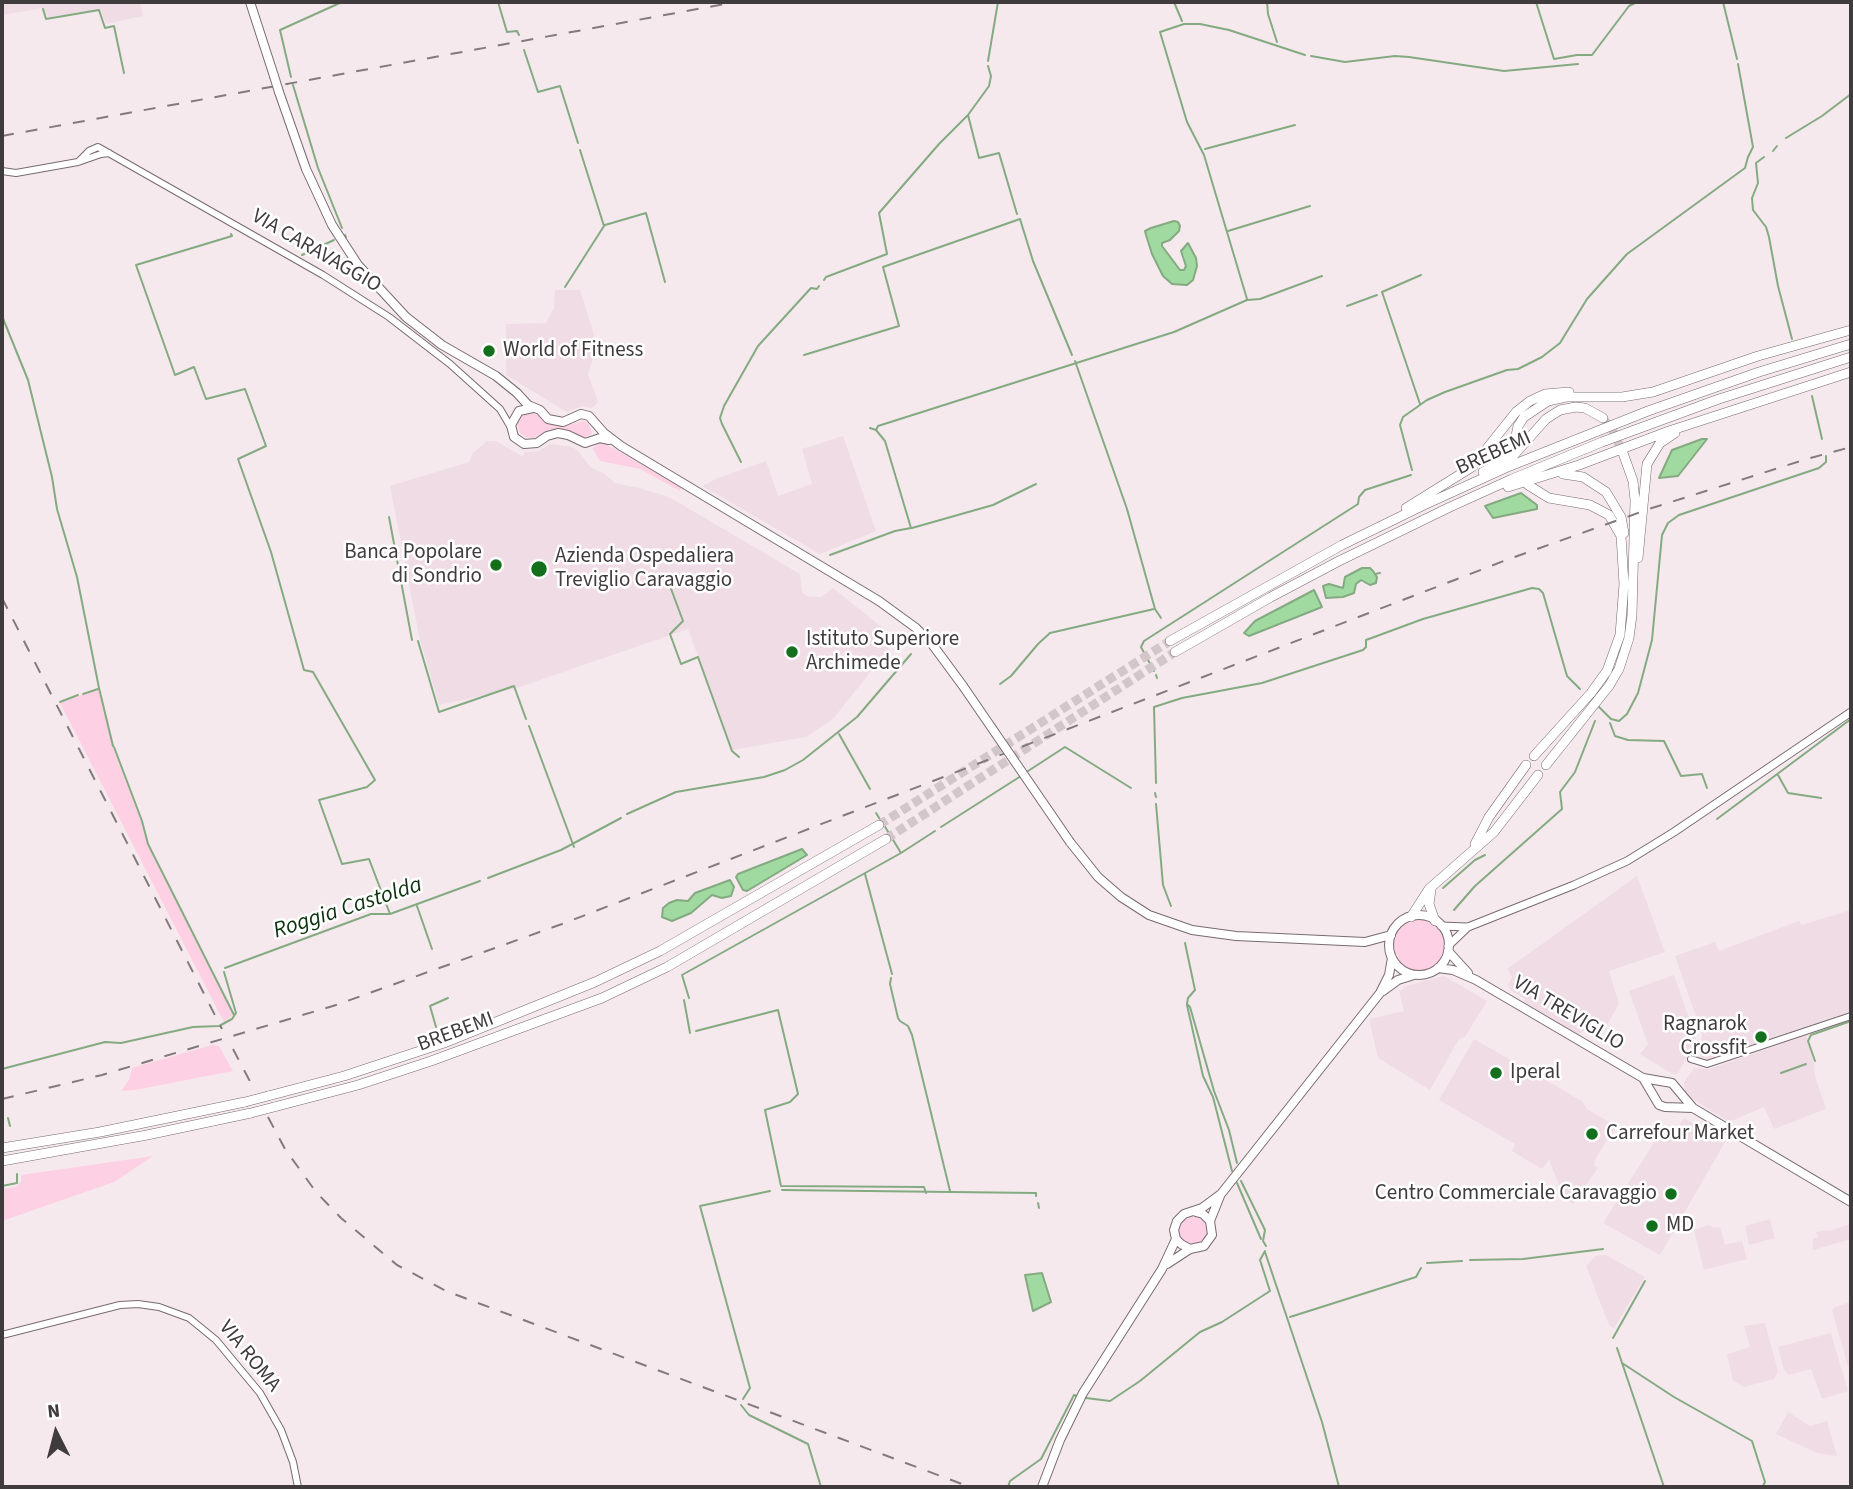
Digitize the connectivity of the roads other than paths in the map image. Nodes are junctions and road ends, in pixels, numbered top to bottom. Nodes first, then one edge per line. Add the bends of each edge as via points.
1 (250, 2) edge
2 (109, 153) junction
3 (78, 162) junction
4 (2, 171) edge
5 (1851, 330) edge
6 (1851, 344) edge
7 (1851, 357) edge
8 (1851, 372) edge
9 (510, 386) junction
10 (1605, 397) junction
11 (533, 408) junction
12 (500, 409) junction
13 (517, 414) junction
14 (1603, 418) tunnel mouth
15 (1692, 424) junction
16 (511, 426) junction
17 (597, 426) junction
18 (594, 440) junction
19 (1515, 442) dead end
20 (621, 446) junction
21 (1623, 453) tunnel mouth
22 (1547, 475) junction
23 (1528, 485) dead end
24 (1423, 505) junction
25 (1450, 507) junction
26 (1394, 519) junction
27 (1623, 567) junction
28 (1633, 594) junction
29 (1170, 641) tunnel mouth
30 (1175, 652) tunnel mouth
31 (1851, 712) edge
32 (1534, 756) dead end
33 (1526, 765) dead end
34 (1546, 765) dead end
35 (1538, 775) dead end
36 (879, 825) tunnel mouth
37 (886, 839) tunnel mouth
38 (1472, 849) junction
39 (1433, 885) junction
40 (1412, 917) junction
41 (1438, 923) junction
42 (1468, 927) junction
43 (1391, 935) junction
44 (1365, 942) junction
45 (1448, 948) junction
46 (1391, 956) junction
47 (1438, 968) junction
48 (1414, 975) junction
49 (1476, 979) junction
50 (1380, 993) junction
51 (1851, 1016) edge
52 (1691, 1059) dead end
53 (1643, 1078) junction
54 (1666, 1082) junction
55 (1679, 1093) junction
56 (1654, 1096) junction
57 (1669, 1107) junction
58 (1693, 1108) junction
59 (2, 1148) edge
60 (2, 1161) edge
61 (1221, 1194) junction
62 (1851, 1202) edge
63 (1196, 1212) junction
64 (1210, 1221) junction
65 (1176, 1239) junction
66 (1190, 1249) junction
67 (1162, 1269) junction
68 (2, 1335) edge
69 (298, 1487) edge
70 (1042, 1487) edge

1 - 9 main road, VIA CARAVAGGIO, bridge via 306,169 344,244 407,317 442,345
2 - 3 street
2 - 3 street, VIA CARAVAGGIO via 98,148
2 - 12 street, VIA CARAVAGGIO via 373,305
3 - 4 street via 16,173
5 - 10 highway via 1653,393
6 - 24 highway, BREBEMI via 1613,424
7 - 25 highway, BREBEMI via 1657,421
8 - 15 highway
9 - 11 main road, VIA CARAVAGGIO
9 - 13 main road via 517,399
10 - 19 highway via 1566,397 1543,404 1524,417
10 - 26 highway via 1562,392 1530,401 1472,467
11 - 13 main road
11 - 17 main road, VIA CARAVAGGIO via 552,421 589,416
12 - 13 street, VIA CARAVAGGIO
12 - 16 street, VIA CARAVAGGIO
13 - 16 main road
14 - 24 highway via 1585,408 1560,410 1506,460 1438,492
15 - 22 highway
15 - 28 highway via 1665,439 1647,464
16 - 18 main road, VIA CARAVAGGIO via 514,437 527,445 558,433 585,443
17 - 18 main road
17 - 20 main road, VIA CARAVAGGIO
18 - 20 main road, VIA CARAVAGGIO via 604,438
20 - 44 main road, VIA CARAVAGGIO, bridge via 879,601 916,628 935,647 1070,842 1121,897 1149,915 1214,934
21 - 28 highway via 1635,500
22 - 25 highway
22 - 27 highway via 1578,475 1606,492 1623,522
23 - 27 highway via 1549,498 1590,505 1609,515 1621,536
24 - 26 highway, BREBEMI
25 - 30 highway, BREBEMI
26 - 29 highway, BREBEMI
27 - 32 highway via 1622,624 1611,663 1591,693
28 - 34 highway via 1629,638 1614,679
31 - 42 main road via 1627,860
33 - 38 highway
35 - 38 highway via 1494,832
36 - 59 highway, BREBEMI, bridge via 660,951 444,1043 268,1096
37 - 60 highway, BREBEMI, bridge via 667,967 602,998 419,1065 251,1113
38 - 39 highway
39 - 40 highway
39 - 41 highway via 1429,904
40 - 41 main road
40 - 43 main road via 1397,925
41 - 42 main road
41 - 45 main road
42 - 45 main road
43 - 44 main road
43 - 46 main road
44 - 46 main road
45 - 47 main road
45 - 49 main road, VIA TREVIGLIO
46 - 48 main road via 1403,971
46 - 50 main road
47 - 48 main road
47 - 49 main road, VIA TREVIGLIO
48 - 50 main road
49 - 53 main road, VIA TREVIGLIO
50 - 61 main road
51 - 52 street via 1707,1065
53 - 54 main road
53 - 56 main road
54 - 55 main road via 1675,1085
54 - 56 main road via 1658,1084
55 - 57 main road
55 - 58 main road
56 - 57 main road via 1659,1105
57 - 58 main road
58 - 62 main road
61 - 63 main road
61 - 64 main road
63 - 64 main road
63 - 65 main road via 1179,1218
64 - 66 main road via 1209,1241
65 - 66 main road
65 - 67 main road
66 - 67 main road
67 - 70 main road via 1083,1393
68 - 69 street, VIA ROMA via 120,1305 159,1307 189,1318 216,1340 260,1393 281,1430

